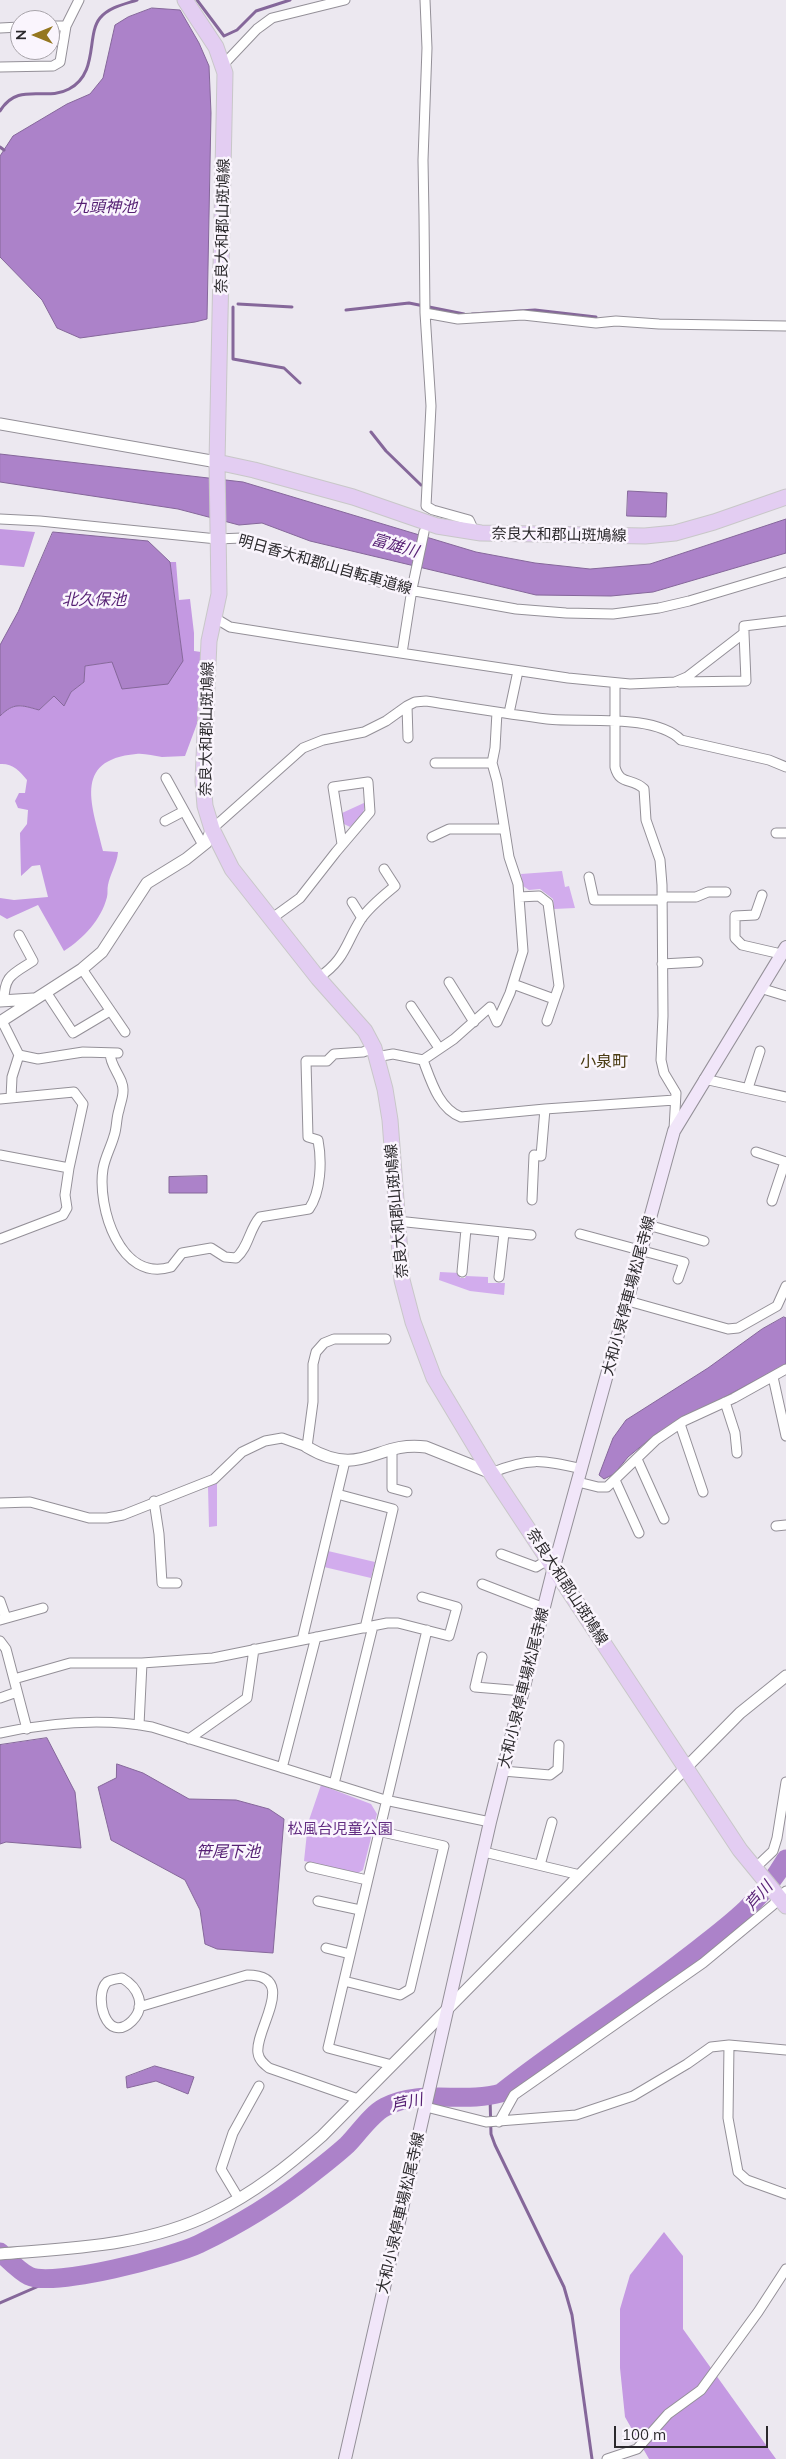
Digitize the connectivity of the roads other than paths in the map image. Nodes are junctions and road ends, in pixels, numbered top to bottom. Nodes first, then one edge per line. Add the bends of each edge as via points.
1 (79, 0) edge
2 (184, 0) edge
3 (345, 0) edge
4 (425, 0) edge
5 (60, 26) edge
6 (66, 26) junction
7 (223, 65) junction
8 (0, 67) edge
9 (425, 309) junction
10 (786, 326) edge
11 (0, 424) edge
12 (217, 465) junction
13 (786, 497) edge
14 (0, 519) edge
15 (424, 532) dead end
16 (475, 533) junction
17 (217, 535) junction
18 (786, 572) edge
19 (412, 589) junction
20 (215, 618) junction
21 (786, 621) edge
22 (744, 633) junction
23 (402, 653) junction
24 (518, 671) junction
25 (675, 682) junction
26 (615, 683) junction
27 (406, 706) junction
28 (510, 709) junction
29 (496, 712) junction
30 (615, 722) junction
31 (408, 738) dead end
32 (492, 763) junction
33 (435, 764) dead end
34 (786, 767) edge
35 (166, 778) dead end
36 (184, 811) junction
37 (165, 821) dead end
38 (212, 829) junction
39 (503, 829) junction
40 (776, 833) dead end
41 (786, 833) edge
42 (432, 837) dead end
43 (342, 844) junction
44 (203, 845) junction
45 (384, 869) dead end
46 (589, 877) dead end
47 (726, 892) dead end
48 (762, 895) dead end
49 (519, 898) junction
50 (662, 898) junction
51 (352, 902) dead end
52 (362, 918) junction
53 (271, 919) junction
54 (19, 934) dead end
55 (784, 951) edge
56 (698, 962) dead end
57 (662, 964) junction
58 (85, 973) junction
59 (318, 978) junction
60 (449, 982) dead end
61 (513, 984) junction
62 (760, 988) junction
63 (786, 996) edge
64 (49, 997) junction
65 (36, 999) junction
66 (554, 999) junction
67 (2, 1001) edge
68 (411, 1006) dead end
69 (110, 1011) junction
70 (1, 1021) edge
71 (546, 1021) dead end
72 (474, 1022) junction
73 (124, 1032) dead end
74 (439, 1048) junction
75 (760, 1051) dead end
76 (375, 1052) junction
77 (19, 1055) junction
78 (422, 1060) junction
79 (704, 1079) junction
80 (748, 1088) junction
81 (786, 1097) edge
82 (11, 1098) junction
83 (0, 1099) edge
84 (676, 1100) junction
85 (545, 1109) junction
86 (674, 1131) junction
87 (756, 1152) dead end
88 (0, 1155) edge
89 (786, 1162) edge
90 (69, 1168) junction
91 (532, 1200) dead end
92 (772, 1201) dead end
93 (396, 1221) junction
94 (648, 1226) junction
95 (466, 1229) junction
96 (504, 1233) junction
97 (580, 1234) dead end
98 (531, 1235) dead end
99 (0, 1239) edge
100 (704, 1240) dead end
101 (641, 1250) junction
102 (462, 1272) dead end
103 (499, 1277) dead end
104 (678, 1279) dead end
105 (786, 1286) edge
106 (628, 1301) junction
107 (386, 1339) dead end
108 (786, 1369) edge
109 (773, 1377) junction
110 (725, 1402) junction
111 (680, 1424) junction
112 (786, 1436) edge
113 (307, 1447) junction
114 (392, 1450) junction
115 (736, 1453) dead end
116 (637, 1459) junction
117 (345, 1461) junction
118 (582, 1469) junction
119 (491, 1472) junction
120 (615, 1480) junction
121 (578, 1482) junction
122 (407, 1492) dead end
123 (703, 1492) dead end
124 (337, 1494) junction
125 (154, 1501) junction
126 (0, 1503) edge
127 (664, 1519) dead end
128 (786, 1525) edge
129 (776, 1526) dead end
130 (639, 1532) dead end
131 (501, 1554) dead end
132 (551, 1563) junction
133 (177, 1583) dead end
134 (482, 1584) dead end
135 (422, 1597) dead end
136 (0, 1601) edge
137 (43, 1608) dead end
138 (544, 1608) junction
139 (3, 1619) edge
140 (369, 1627) junction
141 (427, 1630) junction
142 (316, 1637) junction
143 (302, 1640) junction
144 (0, 1641) edge
145 (254, 1649) junction
146 (482, 1657) dead end
147 (142, 1664) junction
148 (786, 1676) edge
149 (14, 1679) junction
150 (523, 1691) junction
151 (17, 1692) junction
152 (0, 1698) edge
153 (139, 1725) junction
154 (26, 1728) junction
155 (0, 1734) edge
156 (189, 1739) junction
157 (559, 1745) dead end
158 (282, 1768) junction
159 (686, 1768) junction
160 (503, 1771) junction
161 (786, 1782) edge
162 (334, 1784) junction
163 (385, 1800) junction
164 (490, 1822) junction
165 (552, 1822) dead end
166 (378, 1831) junction
167 (484, 1852) junction
168 (540, 1865) junction
169 (310, 1867) dead end
170 (756, 1872) junction
171 (580, 1874) junction
172 (367, 1880) junction
173 (782, 1897) edge
174 (318, 1901) dead end
175 (360, 1910) junction
176 (326, 1948) dead end
177 (350, 1954) junction
178 (344, 1981) junction
179 (139, 2006) junction
180 (449, 2006) junction
181 (729, 2045) junction
182 (786, 2050) edge
183 (392, 2065) junction
184 (259, 2086) dead end
185 (358, 2099) junction
186 (426, 2108) junction
187 (499, 2122) junction
188 (786, 2194) edge
189 (239, 2199) junction
190 (0, 2254) edge
191 (786, 2269) edge
192 (345, 2459) edge
193 (607, 2459) edge

1 - 6 street
2 - 7 main road, 奈良大和郡山斑鳩線 via 216,47
3 - 7 street via 272,18
4 - 9 street
5 - 6 street
6 - 8 street via 60,62 53,66
7 - 12 main road, 奈良大和郡山斑鳩線
9 - 10 street via 458,319 523,315 596,323 616,320
9 - 16 street via 431,406 426,506 469,520
11 - 12 street
12 - 16 main road, 奈良大和郡山斑鳩線 via 254,470 353,497 437,526
12 - 17 main road, 奈良大和郡山斑鳩線
13 - 16 main road, 奈良大和郡山斑鳩線 via 675,533 645,536
14 - 17 street, 明日香大和郡山自転車道線
15 - 19 street
17 - 19 street, 明日香大和郡山自転車道線 via 242,538 359,577
17 - 20 main road, 奈良大和郡山斑鳩線 via 219,594
18 - 19 street, 明日香大和郡山自転車道線 via 689,601 613,614 516,609
19 - 23 street
20 - 23 street via 230,627
20 - 38 main road, 奈良大和郡山斑鳩線 via 209,640 203,782 205,806
21 - 22 street via 744,626
22 - 25 street via 687,677
22 - 25 street via 746,681
23 - 24 street
24 - 26 street
24 - 28 street
25 - 26 street
26 - 30 street
27 - 29 street via 426,701
27 - 31 street
27 - 38 street via 374,728 303,748
28 - 29 street
28 - 30 street via 549,719
29 - 32 street
30 - 34 street via 656,728 675,734 681,740 769,760
30 - 50 street via 617,775 644,789 646,820 660,860
32 - 33 street
32 - 39 street
35 - 36 street
36 - 37 street
36 - 44 street
38 - 44 street
38 - 53 main road, 奈良大和郡山斑鳩線 via 232,869
39 - 42 street via 449,829
39 - 49 street
40 - 41 street
43 - 43 street via 370,812 368,782 333,787
43 - 53 street via 300,898
44 - 58 street via 147,882
45 - 52 street via 395,886
46 - 50 street via 594,900
47 - 50 street
48 - 55 street via 755,915 735,916 735,938 742,945
49 - 61 street via 523,951
49 - 66 street via 539,896 548,903 559,986
50 - 57 street
51 - 52 street
52 - 59 street via 340,960
53 - 59 main road, 奈良大和郡山斑鳩線
54 - 67 street via 33,961 10,976 4,985
55 - 62 main road, 大和小泉停車場松尾寺線
56 - 57 street
57 - 84 street via 661,1060 664,1073 674,1087
58 - 64 street
58 - 69 street
59 - 76 main road, 奈良大和郡山斑鳩線 via 365,1031
60 - 72 street
61 - 66 street
61 - 72 street via 497,1022 490,1007
62 - 63 street
62 - 79 main road, 大和小泉停車場松尾寺線
64 - 65 street
64 - 69 street via 73,1033
65 - 67 street
65 - 70 street
66 - 71 street
68 - 74 street
69 - 73 street
70 - 77 street
72 - 74 street
74 - 78 street
75 - 80 street
76 - 77 street via 334,1054 327,1060 306,1061 308,1137 318,1140 321,1155 315,1200 309,1210 260,1217 243,1252 236,1258 225,1257 211,1248 182,1253 171,1267 146,1269 124,1252 111,1228 104,1202 103,1171 123,1090 110,1060 114,1053 83,1052 38,1059
76 - 78 street
76 - 93 main road, 奈良大和郡山斑鳩線 via 390,1120
77 - 82 street via 12,1077
78 - 85 street via 445,1107 452,1114 468,1118
79 - 80 street
79 - 86 main road, 大和小泉停車場松尾寺線
80 - 81 street
82 - 83 street
82 - 90 street via 74,1092 83,1104
84 - 85 street
84 - 86 street
85 - 91 street via 541,1156 534,1155
86 - 94 main road, 大和小泉停車場松尾寺線
87 - 89 street
88 - 90 street
89 - 92 street
90 - 99 street via 64,1214
93 - 95 street
93 - 119 main road, 奈良大和郡山斑鳩線 via 402,1280 431,1370
94 - 100 street
94 - 101 main road, 大和小泉停車場松尾寺線
95 - 96 street
95 - 102 street
96 - 98 street
96 - 103 street
97 - 101 street
101 - 104 street via 684,1262
101 - 106 main road, 大和小泉停車場松尾寺線
105 - 106 street via 777,1306 738,1328 728,1329
106 - 118 main road, 大和小泉停車場松尾寺線
107 - 113 street via 334,1339 324,1343 316,1352
108 - 109 street
109 - 110 street
109 - 112 street
110 - 111 street
110 - 115 street via 732,1418
111 - 116 street via 656,1440
111 - 123 street
113 - 117 street via 337,1461
113 - 125 street via 282,1438 265,1441 242,1452 214,1479
114 - 117 street
114 - 119 street via 402,1446 426,1447
114 - 122 street via 392,1488
116 - 120 street
116 - 127 street
117 - 124 street
118 - 119 street via 527,1461 515,1462
118 - 121 main road, 大和小泉停車場松尾寺線
119 - 132 main road, 奈良大和郡山斑鳩線
120 - 121 street via 603,1487
120 - 130 street
121 - 132 main road, 大和小泉停車場松尾寺線
124 - 140 street via 393,1510
124 - 143 street
125 - 126 street via 107,1518 90,1518 30,1502
125 - 133 street via 162,1583
128 - 129 street
131 - 132 street via 536,1567
132 - 138 main road, 大和小泉停車場松尾寺線
132 - 159 main road, 奈良大和郡山斑鳩線
134 - 138 street
135 - 141 street via 457,1607 449,1636
136 - 139 street
137 - 139 street
138 - 150 main road, 大和小泉停車場松尾寺線
140 - 141 street via 398,1623
140 - 142 street
140 - 162 street
141 - 163 street
142 - 143 street
142 - 158 street
143 - 145 street
144 - 149 street via 6,1649
145 - 147 street via 213,1658
145 - 156 street via 247,1698
146 - 150 street via 475,1686
147 - 149 street via 70,1663
147 - 153 street
148 - 159 street via 740,1713
149 - 151 street
150 - 160 main road, 大和小泉停車場松尾寺線
151 - 152 street
151 - 154 street
153 - 154 street via 68,1724
153 - 156 street
154 - 155 street
156 - 158 street
157 - 160 street via 558,1769 550,1774
158 - 162 street
159 - 170 main road, 奈良大和郡山斑鳩線
159 - 171 street
160 - 164 main road, 大和小泉停車場松尾寺線
161 - 170 street via 773,1851
162 - 163 street
163 - 164 street
163 - 166 street
164 - 167 main road, 大和小泉停車場松尾寺線
165 - 168 street
166 - 172 street
166 - 178 street via 444,1846 410,1989 400,1995
167 - 168 street
167 - 180 main road, 大和小泉停車場松尾寺線
168 - 171 street
169 - 172 street
170 - 173 main road, 奈良大和郡山斑鳩線
171 - 180 street
172 - 175 street
173 - 187 street via 703,1963 514,2095
174 - 175 street
175 - 177 street
176 - 177 street
177 - 178 street
178 - 183 street via 328,2048
179 - 179 street via 133,1984 122,1978 106,1983 102,2000 107,2024 114,2027 131,2022
179 - 185 street via 247,1976 267,1980 272,1991 271,2006 258,2044 261,2060 269,2068
180 - 183 street
180 - 186 main road, 大和小泉停車場松尾寺線
181 - 182 street
181 - 187 street via 711,2047 634,2096 576,2115
181 - 188 street via 728,2118 738,2172 747,2180
183 - 185 street
184 - 189 street via 233,2133 221,2169
185 - 189 street via 292,2162
186 - 187 street
186 - 192 main road, 大和小泉停車場松尾寺線
189 - 190 street via 195,2221 138,2238 90,2247
191 - 193 street via 701,2390 668,2414 637,2449

